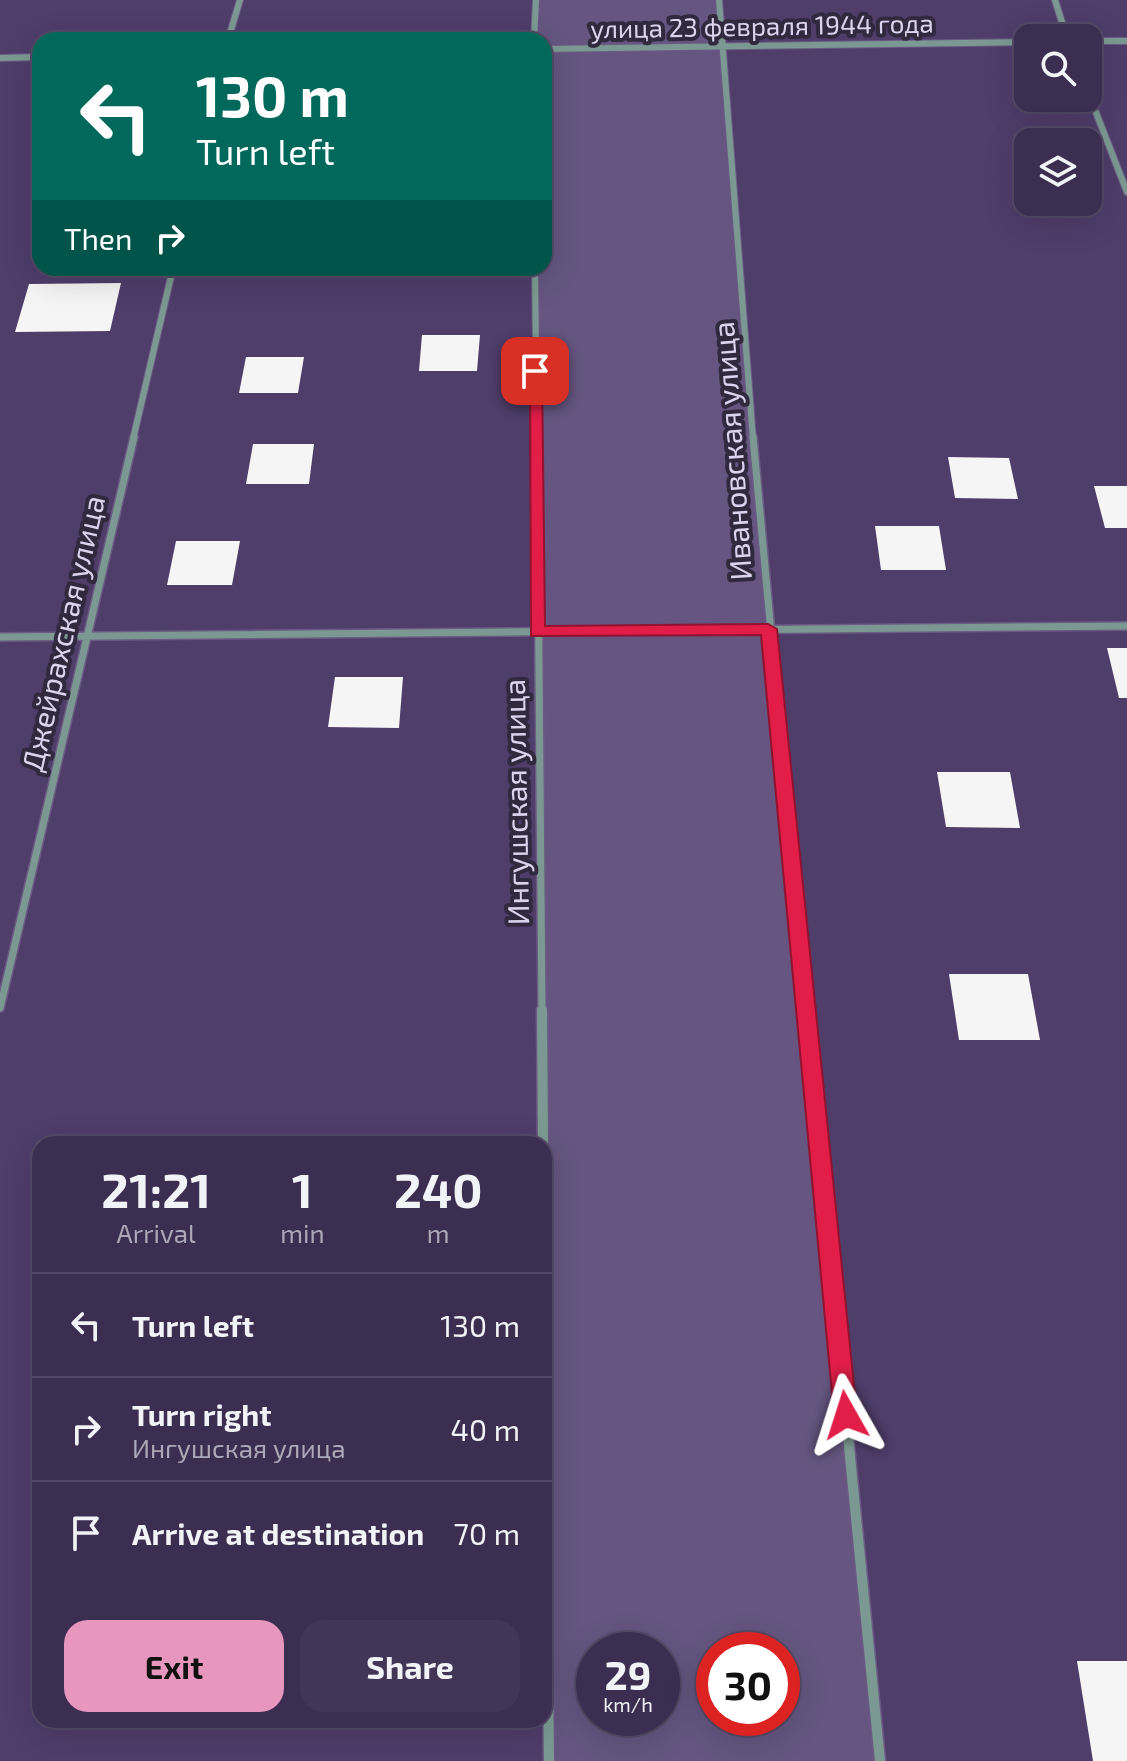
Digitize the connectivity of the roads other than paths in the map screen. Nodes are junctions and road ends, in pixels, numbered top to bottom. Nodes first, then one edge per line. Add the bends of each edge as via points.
1 (240, 0) edge
2 (536, 0) edge
3 (719, 0) edge
4 (1055, 0) edge
5 (1063, 24) edge
6 (230, 32) edge
7 (534, 32) edge
8 (1102, 41) edge
9 (1127, 41) edge
10 (1014, 42) edge
11 (723, 44) junction
12 (552, 49) edge
13 (32, 57) edge
14 (0, 58) edge
15 (1096, 112) edge
16 (1127, 192) edge
17 (171, 276) edge
18 (535, 276) edge
19 (1127, 626) edge
20 (768, 629) junction
21 (537, 632) junction
22 (85, 636) junction
23 (0, 637) edge
24 (0, 1008) edge
25 (543, 1136) edge
26 (549, 1728) edge
27 (549, 1761) edge
28 (880, 1761) edge

1 - 6 street
2 - 7 street
3 - 11 street, Ивановская улица
4 - 5 street
8 - 9 street
10 - 11 street, улица 23 февраля 1944 года
11 - 12 street, улица 23 февраля 1944 года
11 - 20 street, Ивановская улица
13 - 14 street
15 - 16 street
17 - 22 street, Джейрахская улица
18 - 21 street, Ингушская улица
19 - 20 street
20 - 21 street
20 - 28 street, Ивановская улица
21 - 22 street
21 - 25 street, Ингушская улица
22 - 23 street
22 - 24 street, Джейрахская улица
26 - 27 street

